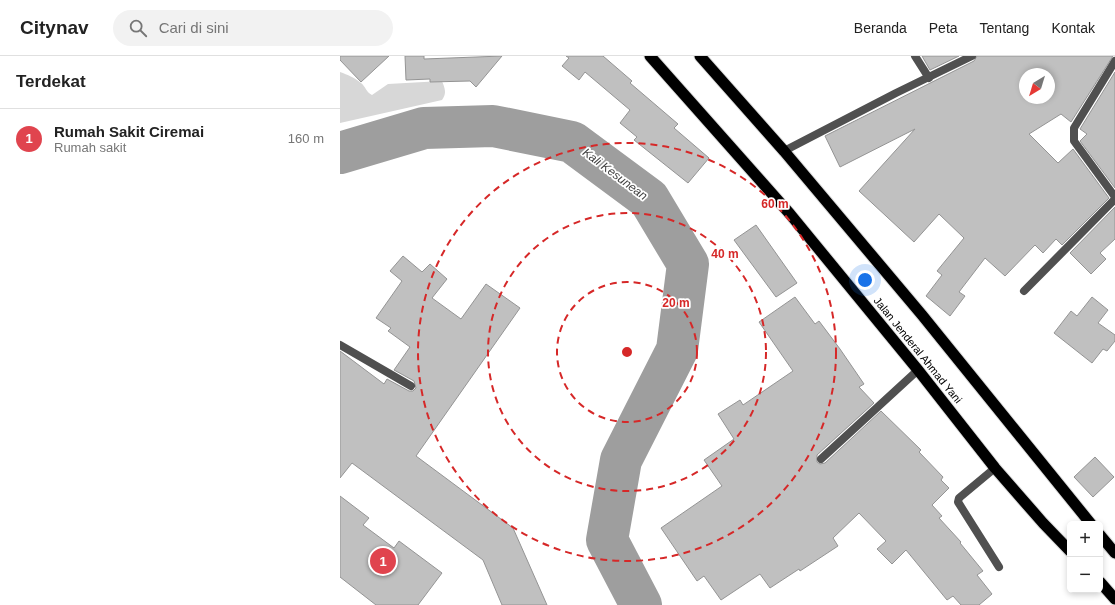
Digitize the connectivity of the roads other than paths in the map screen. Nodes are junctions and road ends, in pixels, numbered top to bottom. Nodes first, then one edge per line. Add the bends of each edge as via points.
1 (650, 56) edge
2 (700, 56) edge
3 (914, 56) edge
4 (972, 56) edge
5 (1115, 61) edge
6 (929, 78) junction
7 (784, 152) junction
8 (1115, 198) edge
9 (1024, 291) dead end
10 (340, 345) edge
11 (918, 370) junction
12 (411, 386) dead end
13 (821, 459) dead end
14 (995, 468) junction
15 (1089, 521) edge
16 (1103, 539) edge
17 (1067, 548) edge
18 (1115, 553) edge
19 (999, 567) dead end
20 (1103, 585) edge
21 (1115, 599) edge

1 - 11 highway, Jalan Jenderal Ahmad Yani via 790,214
2 - 7 highway
3 - 6 street
4 - 6 street
5 - 8 street via 1074,128 1073,135 1074,141
6 - 7 street via 896,92
7 - 15 highway via 922,315
8 - 9 street
10 - 12 street
11 - 13 street
11 - 14 highway, Jalan Jenderal Ahmad Yani
14 - 17 highway, Jalan Jenderal Ahmad Yani
14 - 19 street via 959,498 958,502
16 - 18 highway
20 - 21 highway

